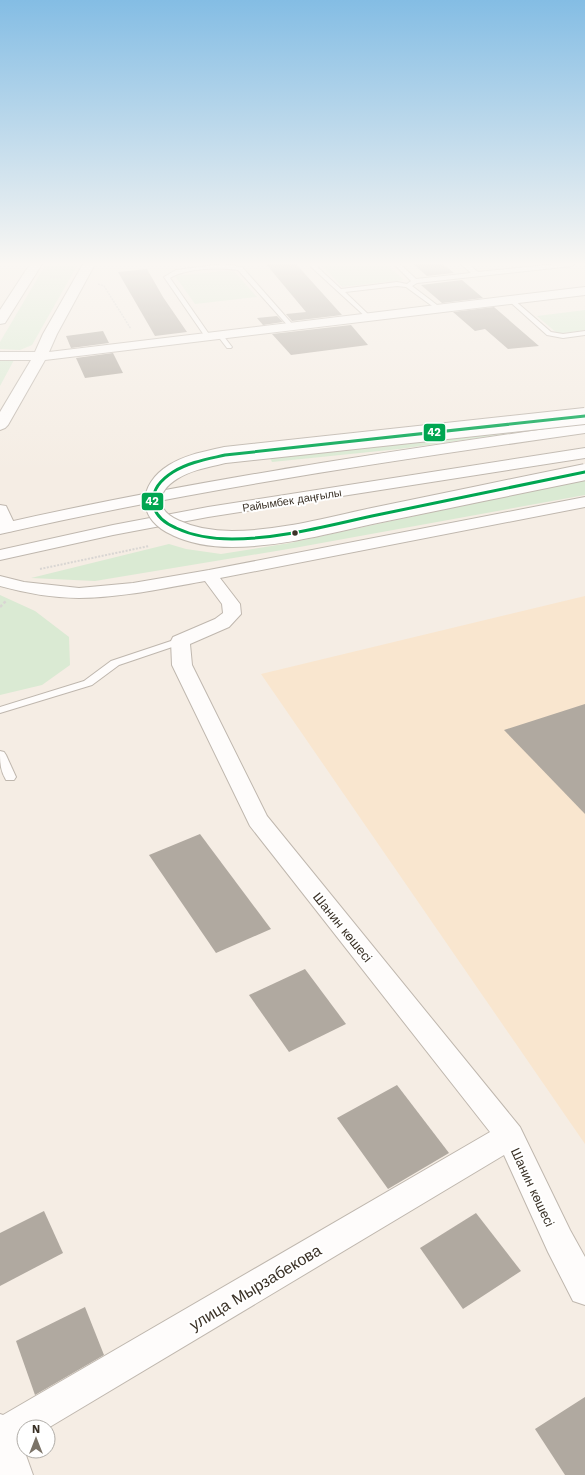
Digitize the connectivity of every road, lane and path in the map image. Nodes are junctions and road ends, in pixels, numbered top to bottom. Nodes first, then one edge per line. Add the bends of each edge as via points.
1 (51, 333) edge
2 (133, 333) edge
3 (211, 333) edge
4 (239, 333) edge
5 (548, 333) edge
6 (585, 333) edge
7 (214, 336) junction
8 (140, 345) junction
9 (229, 347) dead end
10 (0, 356) edge
11 (40, 357) junction
12 (585, 416) edge
13 (0, 425) edge
14 (585, 428) edge
15 (585, 453) edge
16 (585, 472) edge
17 (585, 502) edge
18 (0, 510) edge
19 (2, 528) edge
20 (149, 546) dead end
21 (0, 555) edge
22 (33, 571) dead end
23 (209, 575) junction
24 (0, 581) edge
25 (180, 641) junction
26 (0, 710) edge
27 (0, 755) edge
28 (10, 777) dead end
29 (510, 1136) junction
30 (585, 1289) edge
31 (0, 1435) edge
32 (14, 1475) edge

1 - 11 main road
2 - 8 path
3 - 7 lane
4 - 7 main road
5 - 6 lane via 563,336
7 - 8 main road
7 - 9 lane
8 - 11 main road
10 - 11 main road
11 - 13 main road
12 - 16 main road, bridge via 206,459 177,470 163,479 154,491 152,501 154,508 172,527 216,539 247,539 307,530
14 - 19 main road via 208,486
15 - 21 main road, Райымбек даңғылы via 208,512
17 - 23 street
18 - 19 main road
20 - 22 path
23 - 24 street via 133,588 79,593 24,587
23 - 25 street via 231,604 232,614 222,623
25 - 26 lane via 115,663 88,683
25 - 29 street, Шанин көшесі via 182,665 258,820
27 - 28 lane
29 - 30 street, Шанин көшесі via 559,1241
29 - 31 street, улица Мырзабекова
31 - 32 street

